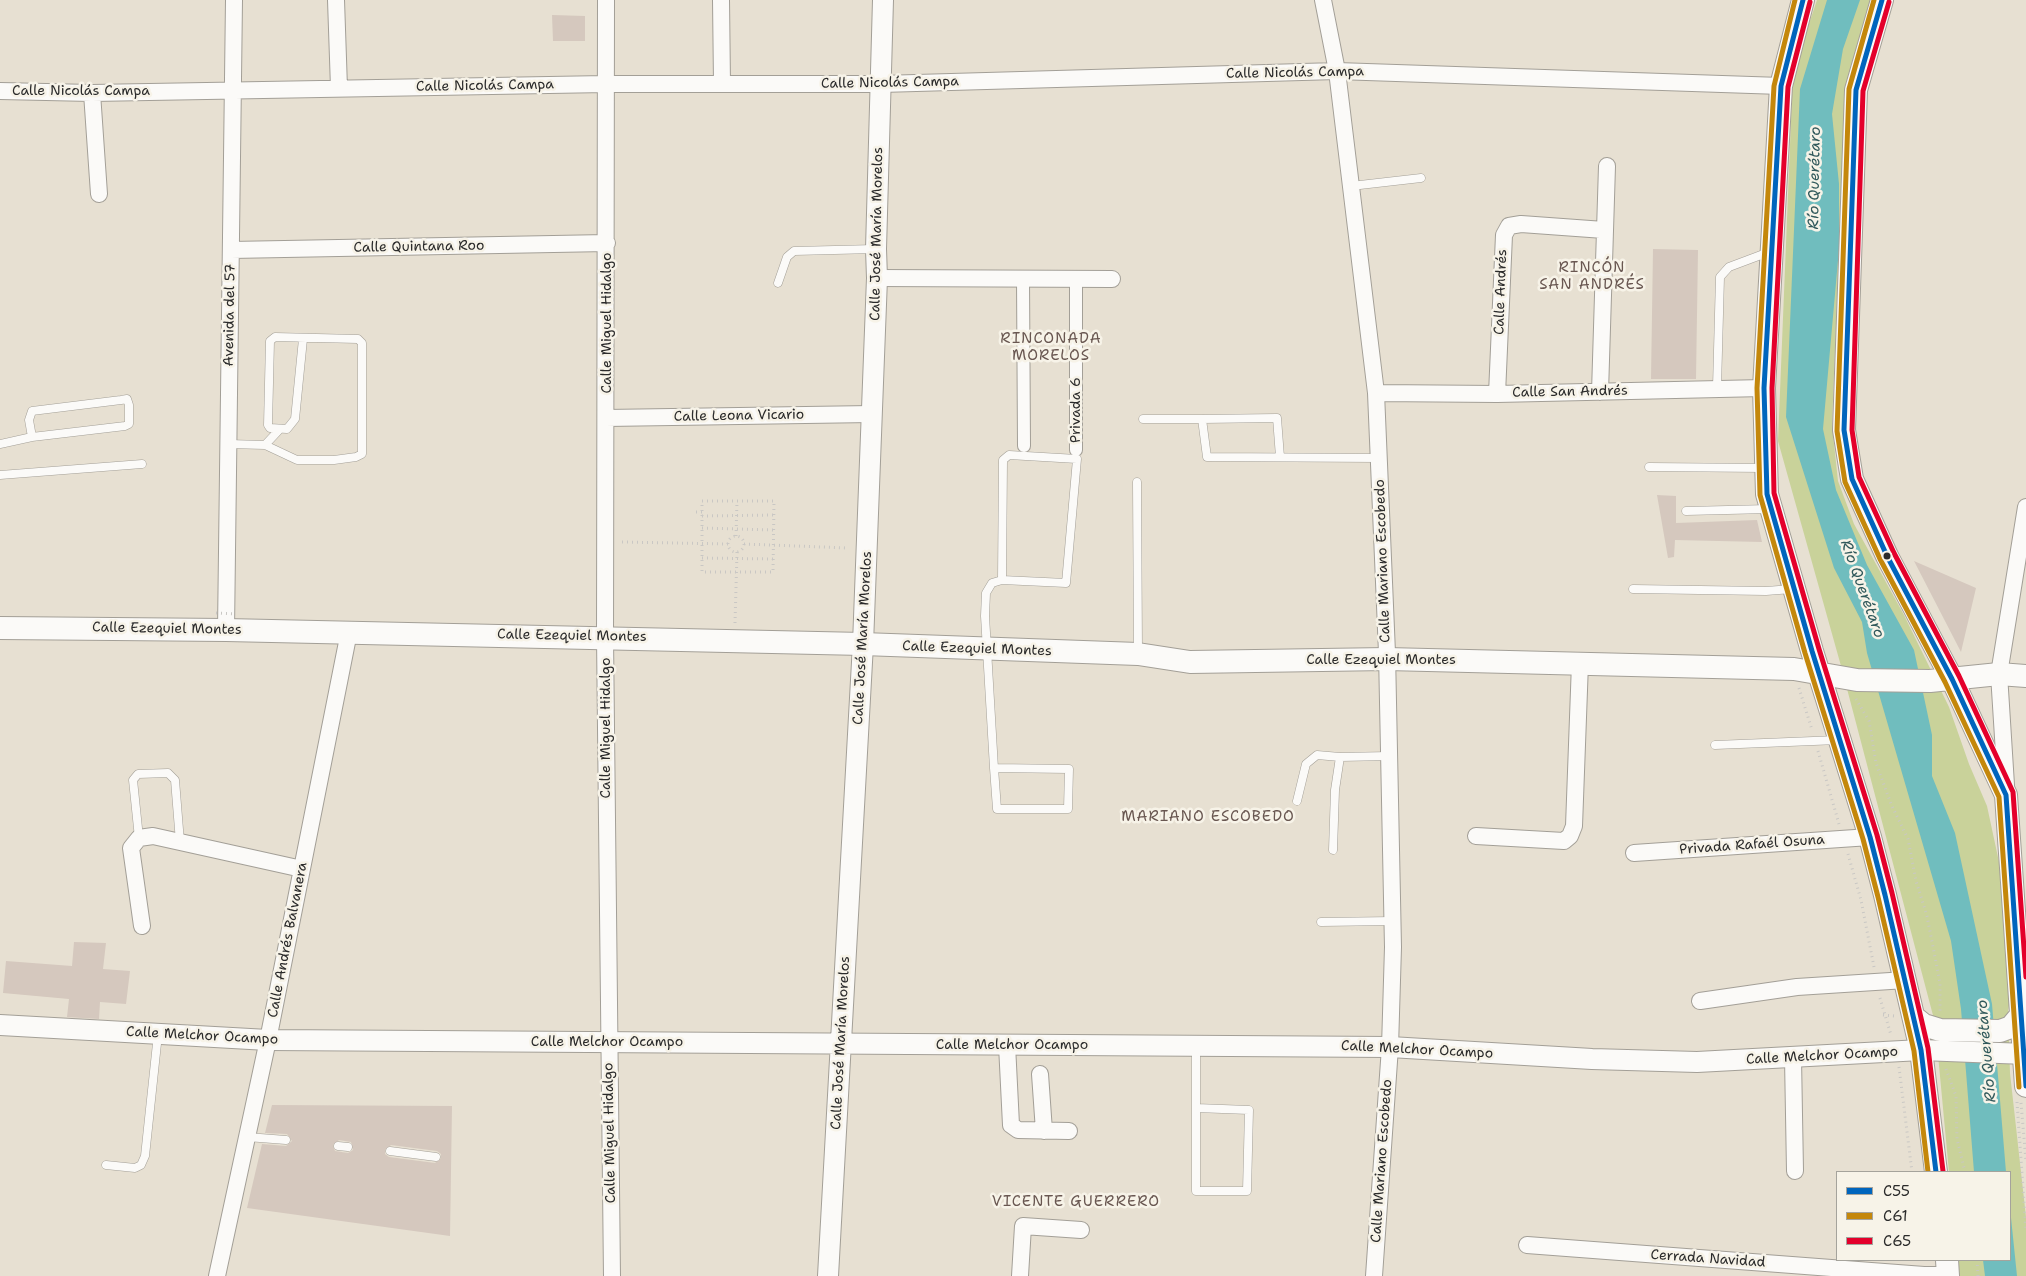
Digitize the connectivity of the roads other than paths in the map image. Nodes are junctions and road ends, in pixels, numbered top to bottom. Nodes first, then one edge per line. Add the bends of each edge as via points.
1 (234, 0) edge
2 (336, 0) edge
3 (606, 0) edge
4 (721, 0) edge
5 (883, 0) edge
6 (1323, 0) edge
7 (1803, 0) edge
8 (1882, 0) edge
9 (1337, 71) junction
10 (722, 83) junction
11 (606, 84) junction
12 (881, 84) junction
13 (1780, 86) junction
14 (339, 88) junction
15 (233, 90) junction
16 (0, 91) edge
17 (92, 93) junction
18 (1608, 166) dead end
19 (1421, 178) dead end
20 (1351, 186) junction
21 (99, 194) dead end
22 (1604, 230) junction
23 (607, 243) junction
24 (876, 249) junction
25 (231, 250) junction
26 (1771, 251) junction
27 (877, 278) junction
28 (1023, 278) junction
29 (1112, 279) dead end
30 (1076, 280) junction
31 (778, 283) dead end
32 (303, 339) junction
33 (1716, 387) junction
34 (1764, 388) junction
35 (1600, 392) junction
36 (1376, 393) junction
37 (1497, 394) junction
38 (872, 414) junction
39 (606, 418) junction
40 (1143, 419) dead end
41 (1202, 419) junction
42 (279, 430) junction
43 (32, 437) junction
44 (0, 444) edge
45 (228, 444) junction
46 (266, 445) junction
47 (1024, 446) dead end
48 (1076, 450) dead end
49 (1280, 456) junction
50 (1379, 458) junction
51 (142, 464) dead end
52 (1649, 467) dead end
53 (1766, 468) junction
54 (0, 475) edge
55 (1137, 482) dead end
56 (2026, 507) edge
57 (1771, 509) junction
58 (1686, 511) dead end
59 (1002, 580) junction
60 (1633, 589) dead end
61 (1794, 589) junction
62 (226, 619) junction
63 (0, 628) edge
64 (349, 632) junction
65 (605, 637) junction
66 (863, 644) junction
67 (987, 649) junction
68 (1138, 654) junction
69 (1387, 659) junction
70 (1580, 663) junction
71 (1819, 673) junction
72 (1999, 674) junction
73 (2026, 676) edge
74 (1941, 680) junction
75 (1840, 740) junction
76 (1715, 745) dead end
77 (1389, 756) junction
78 (1340, 757) junction
79 (994, 768) junction
80 (2006, 795) junction
81 (1297, 801) dead end
82 (1476, 836) dead end
83 (1870, 837) junction
84 (138, 838) junction
85 (180, 842) junction
86 (1333, 850) dead end
87 (1634, 853) dead end
88 (302, 869) junction
89 (1393, 921) junction
90 (1321, 922) dead end
91 (142, 926) dead end
92 (1906, 980) junction
93 (1700, 1001) dead end
94 (1914, 1017) junction
95 (0, 1025) edge
96 (158, 1034) junction
97 (268, 1040) junction
98 (1944, 1040) junction
99 (608, 1041) junction
100 (840, 1044) junction
101 (1007, 1045) junction
102 (1196, 1045) junction
103 (1390, 1047) junction
104 (2014, 1048) edge
105 (1921, 1050) junction
106 (1793, 1058) junction
107 (1040, 1074) dead end
108 (2026, 1086) edge
109 (1196, 1108) junction
110 (1044, 1131) junction
111 (1069, 1131) dead end
112 (247, 1137) junction
113 (286, 1140) dead end
114 (338, 1146) dead end
115 (348, 1147) dead end
116 (390, 1151) dead end
117 (436, 1157) dead end
118 (106, 1165) dead end
119 (1795, 1171) dead end
120 (1936, 1171) edge
121 (1082, 1230) dead end
122 (1527, 1245) dead end
123 (1948, 1270) edge
124 (217, 1276) edge
125 (612, 1276) edge
126 (828, 1276) edge
127 (1020, 1276) edge
128 (1374, 1276) edge

1 - 15 street, Avenida del 57
2 - 14 street
3 - 11 street, Calle Miguel Hidalgo
4 - 10 street
5 - 12 street, Calle José María Morelos
6 - 9 street, Calle Mariano Escobedo
7 - 13 main road
8 - 74 main road via 1856,90 1844,430 1852,479
9 - 12 street, Calle Nicolás Campa
9 - 13 street, Calle Nicolás Campa
9 - 20 street, Calle Mariano Escobedo
10 - 11 street, Calle Nicolás Campa
10 - 12 street, Calle Nicolás Campa
11 - 14 street, Calle Nicolás Campa
11 - 23 street, Calle Miguel Hidalgo
12 - 24 street, Calle José María Morelos
13 - 26 main road
14 - 15 street, Calle Nicolás Campa
15 - 17 street, Calle Nicolás Campa
15 - 25 street, Avenida del 57
16 - 17 street, Calle Nicolás Campa
17 - 21 street
18 - 22 street
19 - 20 lane
20 - 36 street, Calle Mariano Escobedo
22 - 35 street
22 - 37 street, Calle Andrés via 1521,224 1509,226 1504,235
23 - 25 street, Calle Quintana Roo
23 - 39 street, Calle Miguel Hidalgo
24 - 27 street, Calle José María Morelos
24 - 31 lane via 794,251 787,257
25 - 45 street, Avenida del 57
26 - 33 lane via 1729,267 1720,277
26 - 34 main road
27 - 28 street
27 - 38 street, Calle José María Morelos
28 - 30 street
28 - 47 street
29 - 30 street
30 - 48 street, Privada 6
32 - 42 lane via 296,420 287,430
32 - 42 lane via 274,337 270,341 268,425
32 - 46 lane via 358,339 362,343 362,454 356,458 297,460
33 - 34 street, Calle San Andrés
33 - 35 street, Calle San Andrés
34 - 53 main road
35 - 37 street, Calle San Andrés
36 - 37 street, Calle San Andrés
36 - 50 street, Calle Mariano Escobedo
38 - 39 street, Calle Leona Vicario
38 - 66 street, Calle José María Morelos
39 - 65 street, Calle Miguel Hidalgo
40 - 41 lane
41 - 49 lane via 1207,457
41 - 49 lane via 1277,418
42 - 46 lane
43 - 43 lane via 126,426 130,424 129,405 127,400 121,400 32,411
43 - 44 lane
45 - 46 lane
45 - 62 street, Avenida del 57
49 - 50 lane
50 - 69 street, Calle Mariano Escobedo
51 - 54 lane
52 - 53 lane
53 - 57 main road via 1766,494
55 - 68 lane
56 - 72 street
57 - 58 lane
57 - 61 main road
59 - 59 lane via 1003,460 1009,455 1077,459 1066,583
59 - 67 lane via 992,583 986,593
60 - 61 lane
61 - 71 main road
62 - 63 main road, Calle Ezequiel Montes
62 - 64 main road, Calle Ezequiel Montes
64 - 65 main road, Calle Ezequiel Montes
64 - 88 street, Calle Andrés Balvanera
65 - 66 main road, Calle Ezequiel Montes
65 - 99 street, Calle Miguel Hidalgo
66 - 67 main road, Calle Ezequiel Montes
66 - 100 street, Calle José María Morelos
67 - 68 main road, Calle Ezequiel Montes
67 - 79 lane
68 - 69 main road, Calle Ezequiel Montes via 1190,662
69 - 70 main road, Calle Ezequiel Montes
69 - 77 street, Calle Mariano Escobedo
70 - 71 main road, Calle Ezequiel Montes via 1794,669
70 - 82 street via 1574,826 1570,836 1564,841
71 - 74 main road, Calle Ezequiel Montes via 1856,689
71 - 75 main road
72 - 73 main road, Calle Ezequiel Montes
72 - 74 main road, Calle Ezequiel Montes
72 - 80 street
74 - 80 main road
75 - 76 lane
75 - 83 main road
77 - 78 lane
77 - 89 street, Calle Mariano Escobedo
78 - 81 lane via 1317,755 1306,764
78 - 86 lane via 1335,790
79 - 79 lane via 997,809 1068,809 1069,768
80 - 104 main road via 2021,1015
83 - 87 street, Privada Rafaél Osuna
83 - 92 main road
84 - 85 street via 153,836
84 - 85 lane via 133,780 138,774 168,773 175,780
84 - 91 street via 131,848
85 - 88 street
88 - 97 street, Calle Andrés Balvanera
89 - 90 lane
89 - 103 street, Calle Mariano Escobedo
92 - 93 street via 1796,988
92 - 94 main road
94 - 98 main road
94 - 105 main road
95 - 96 street, Calle Melchor Ocampo
96 - 97 street, Calle Melchor Ocampo
96 - 118 lane via 146,1156 135,1168
97 - 99 street, Calle Melchor Ocampo
97 - 112 street, Calle Andrés Balvanera
98 - 104 main road
98 - 105 street, Calle Melchor Ocampo
99 - 100 street, Calle Melchor Ocampo
99 - 125 street, Calle Miguel Hidalgo
100 - 101 street, Calle Melchor Ocampo
100 - 126 street, Calle José María Morelos
101 - 102 street, Calle Melchor Ocampo
101 - 110 street via 1011,1125 1018,1130
102 - 103 street, Calle Melchor Ocampo
102 - 109 lane
103 - 106 street, Calle Melchor Ocampo via 1696,1062
103 - 128 street, Calle Mariano Escobedo
104 - 108 main road
105 - 106 street, Calle Melchor Ocampo
105 - 120 main road
106 - 119 street
107 - 110 street
109 - 109 lane via 1196,1191 1247,1191 1250,1110
110 - 111 street
112 - 113 lane
112 - 124 street, Calle Andrés Balvanera
114 - 115 lane
116 - 117 lane
121 - 127 street via 1023,1226
122 - 123 street, Cerrada Navidad via 1924,1275

